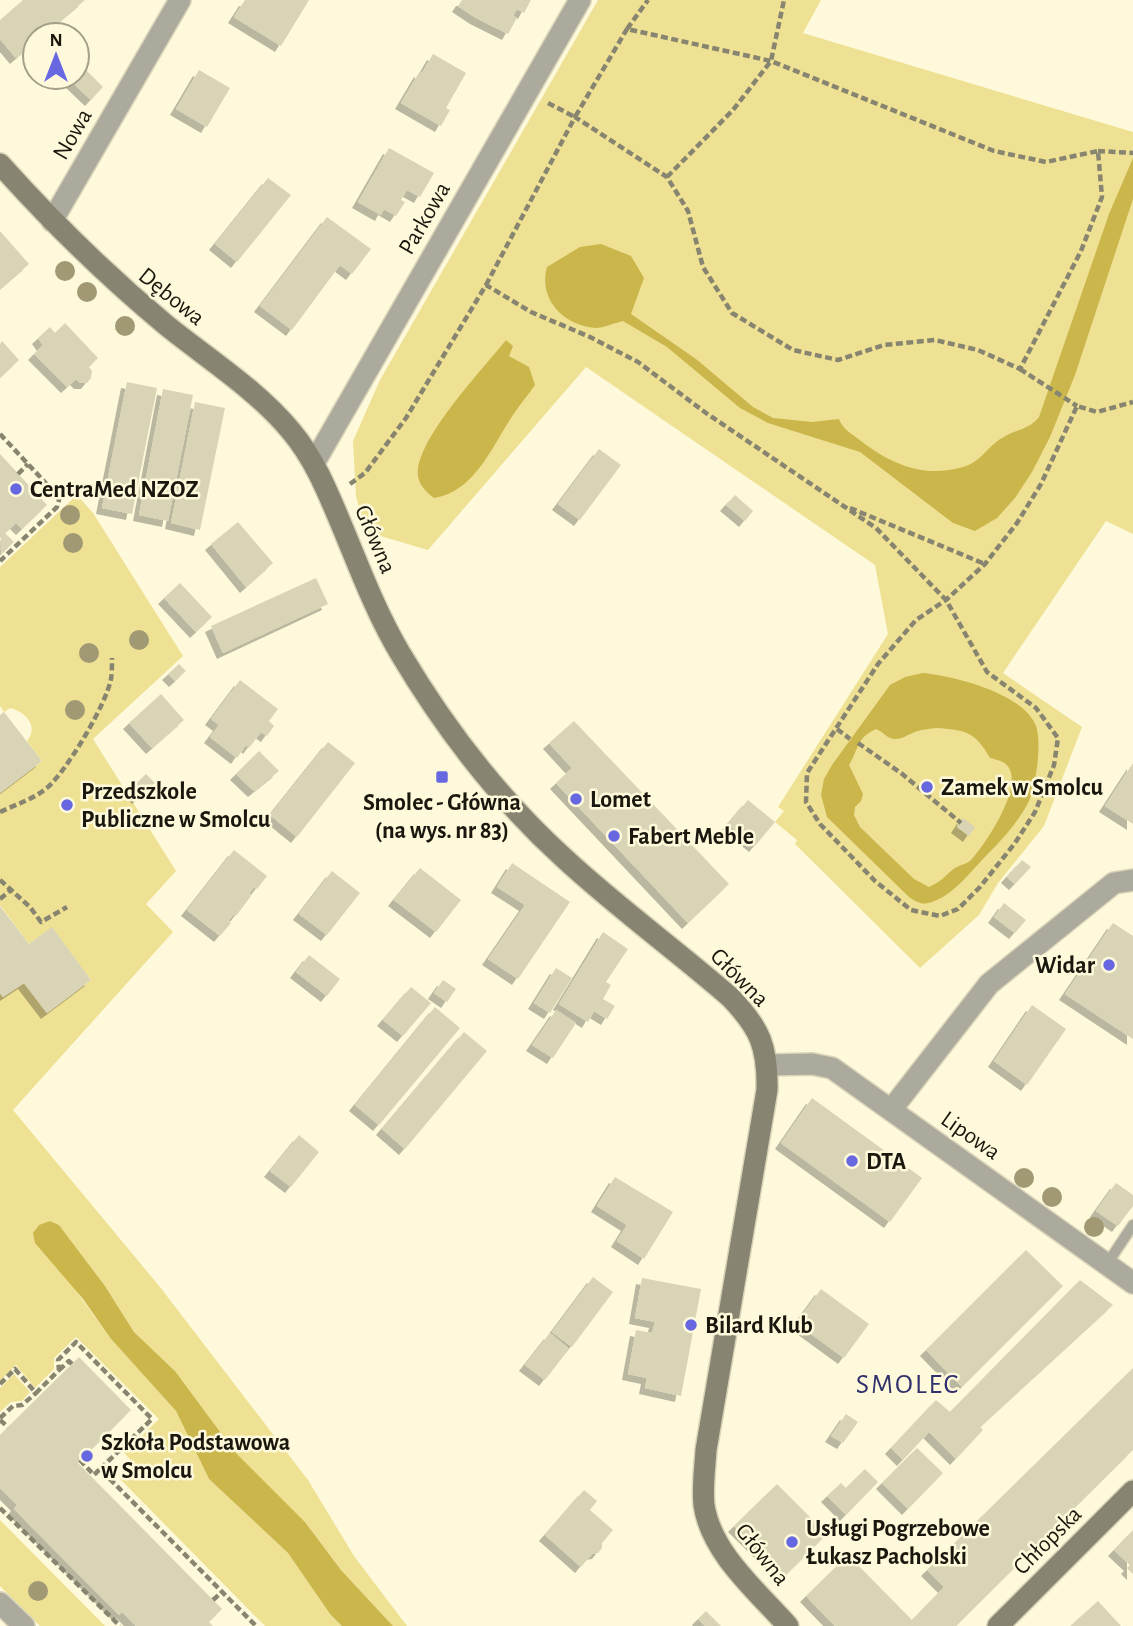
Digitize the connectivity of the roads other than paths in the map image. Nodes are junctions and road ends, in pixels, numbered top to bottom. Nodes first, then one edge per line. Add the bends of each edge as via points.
1 (180, 0) edge
2 (580, 0) edge
3 (0, 164) edge
4 (52, 221) junction
5 (314, 463) junction
6 (1133, 880) edge
7 (768, 1065) junction
8 (891, 1110) junction
9 (1133, 1225) edge
10 (1107, 1264) junction
11 (1133, 1283) edge
12 (1133, 1491) edge
13 (0, 1603) edge
14 (24, 1626) edge
15 (788, 1626) edge
16 (998, 1626) edge

1 - 4 street, Nowa
2 - 5 street, Parkowa
3 - 4 street, Dębowa
4 - 5 street, Dębowa via 119,286 273,412
5 - 7 street, Główna via 399,652 454,735 495,787 565,859 742,1009 763,1044
6 - 8 street via 1114,883 989,984
7 - 8 street, Lipowa via 832,1068
7 - 15 street, Główna via 703,1484 704,1507 718,1544
8 - 10 street, Lipowa
9 - 10 lane
10 - 11 street, Lipowa
12 - 16 street, Chłopska
13 - 14 street

